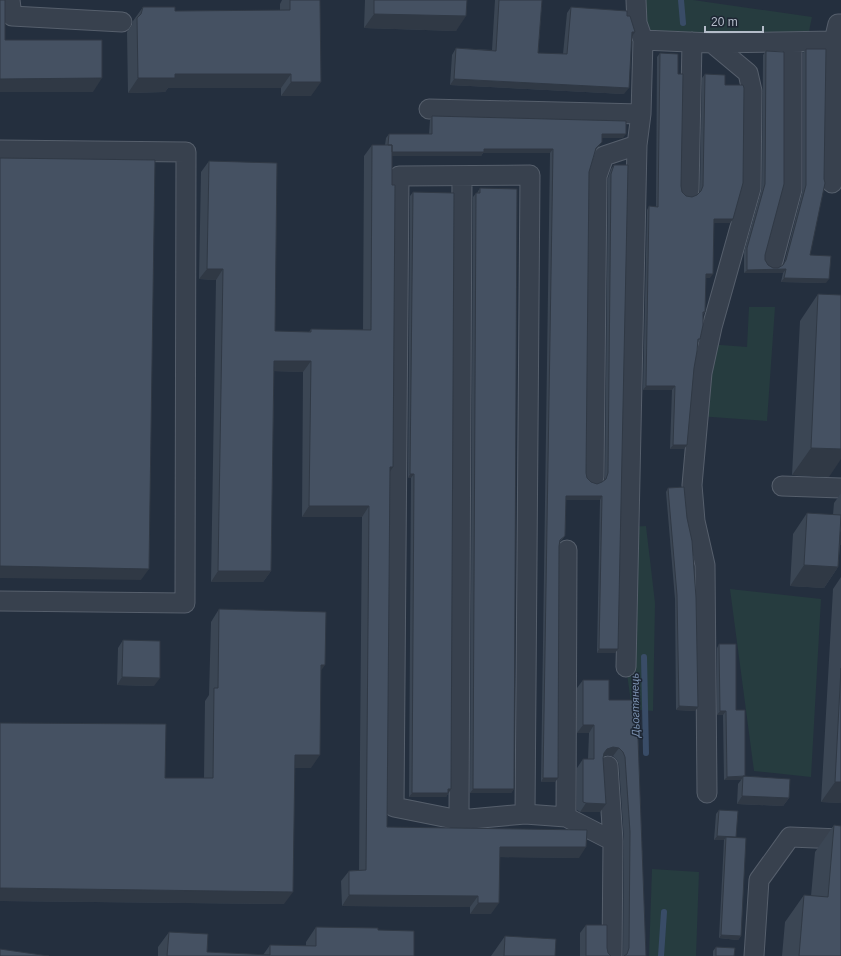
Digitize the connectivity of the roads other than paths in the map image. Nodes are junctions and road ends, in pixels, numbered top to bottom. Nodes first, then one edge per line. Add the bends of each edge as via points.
1 (10, 0) edge
2 (636, 0) edge
3 (122, 22) dead end
4 (841, 24) edge
5 (643, 40) junction
6 (834, 41) junction
7 (692, 42) junction
8 (792, 42) junction
9 (712, 43) junction
10 (430, 110) dead end
11 (641, 114) junction
12 (637, 146) junction
13 (0, 150) edge
14 (462, 176) junction
15 (832, 183) dead end
16 (689, 190) dead end
17 (774, 261) dead end
18 (594, 477) dead end
19 (782, 486) dead end
20 (841, 488) edge
21 (567, 550) dead end
22 (0, 601) edge
23 (626, 667) dead end
24 (608, 766) dead end
25 (707, 792) dead end
26 (525, 814) junction
27 (566, 817) junction
28 (459, 820) junction
29 (841, 839) edge
30 (613, 841) junction
31 (612, 956) edge
32 (754, 956) edge

1 - 3 lane via 12,16
2 - 5 lane via 637,23
4 - 6 lane via 838,24
5 - 7 lane
5 - 11 lane
6 - 8 lane
6 - 15 lane
7 - 9 lane
7 - 16 lane
8 - 9 lane
8 - 17 lane via 792,189
9 - 25 lane via 748,73 752,91 751,188 712,327 702,373 692,485 695,521 705,565
10 - 11 lane
11 - 12 lane
12 - 18 lane via 604,156 598,176
12 - 23 lane
13 - 22 lane via 186,152 186,168 185,603
14 - 26 lane via 530,176
14 - 28 lane
14 - 28 lane via 399,176 394,807
19 - 20 lane
21 - 27 lane
24 - 30 lane
26 - 27 lane
26 - 28 lane
27 - 30 lane
29 - 32 lane via 790,837 759,880
30 - 31 lane

